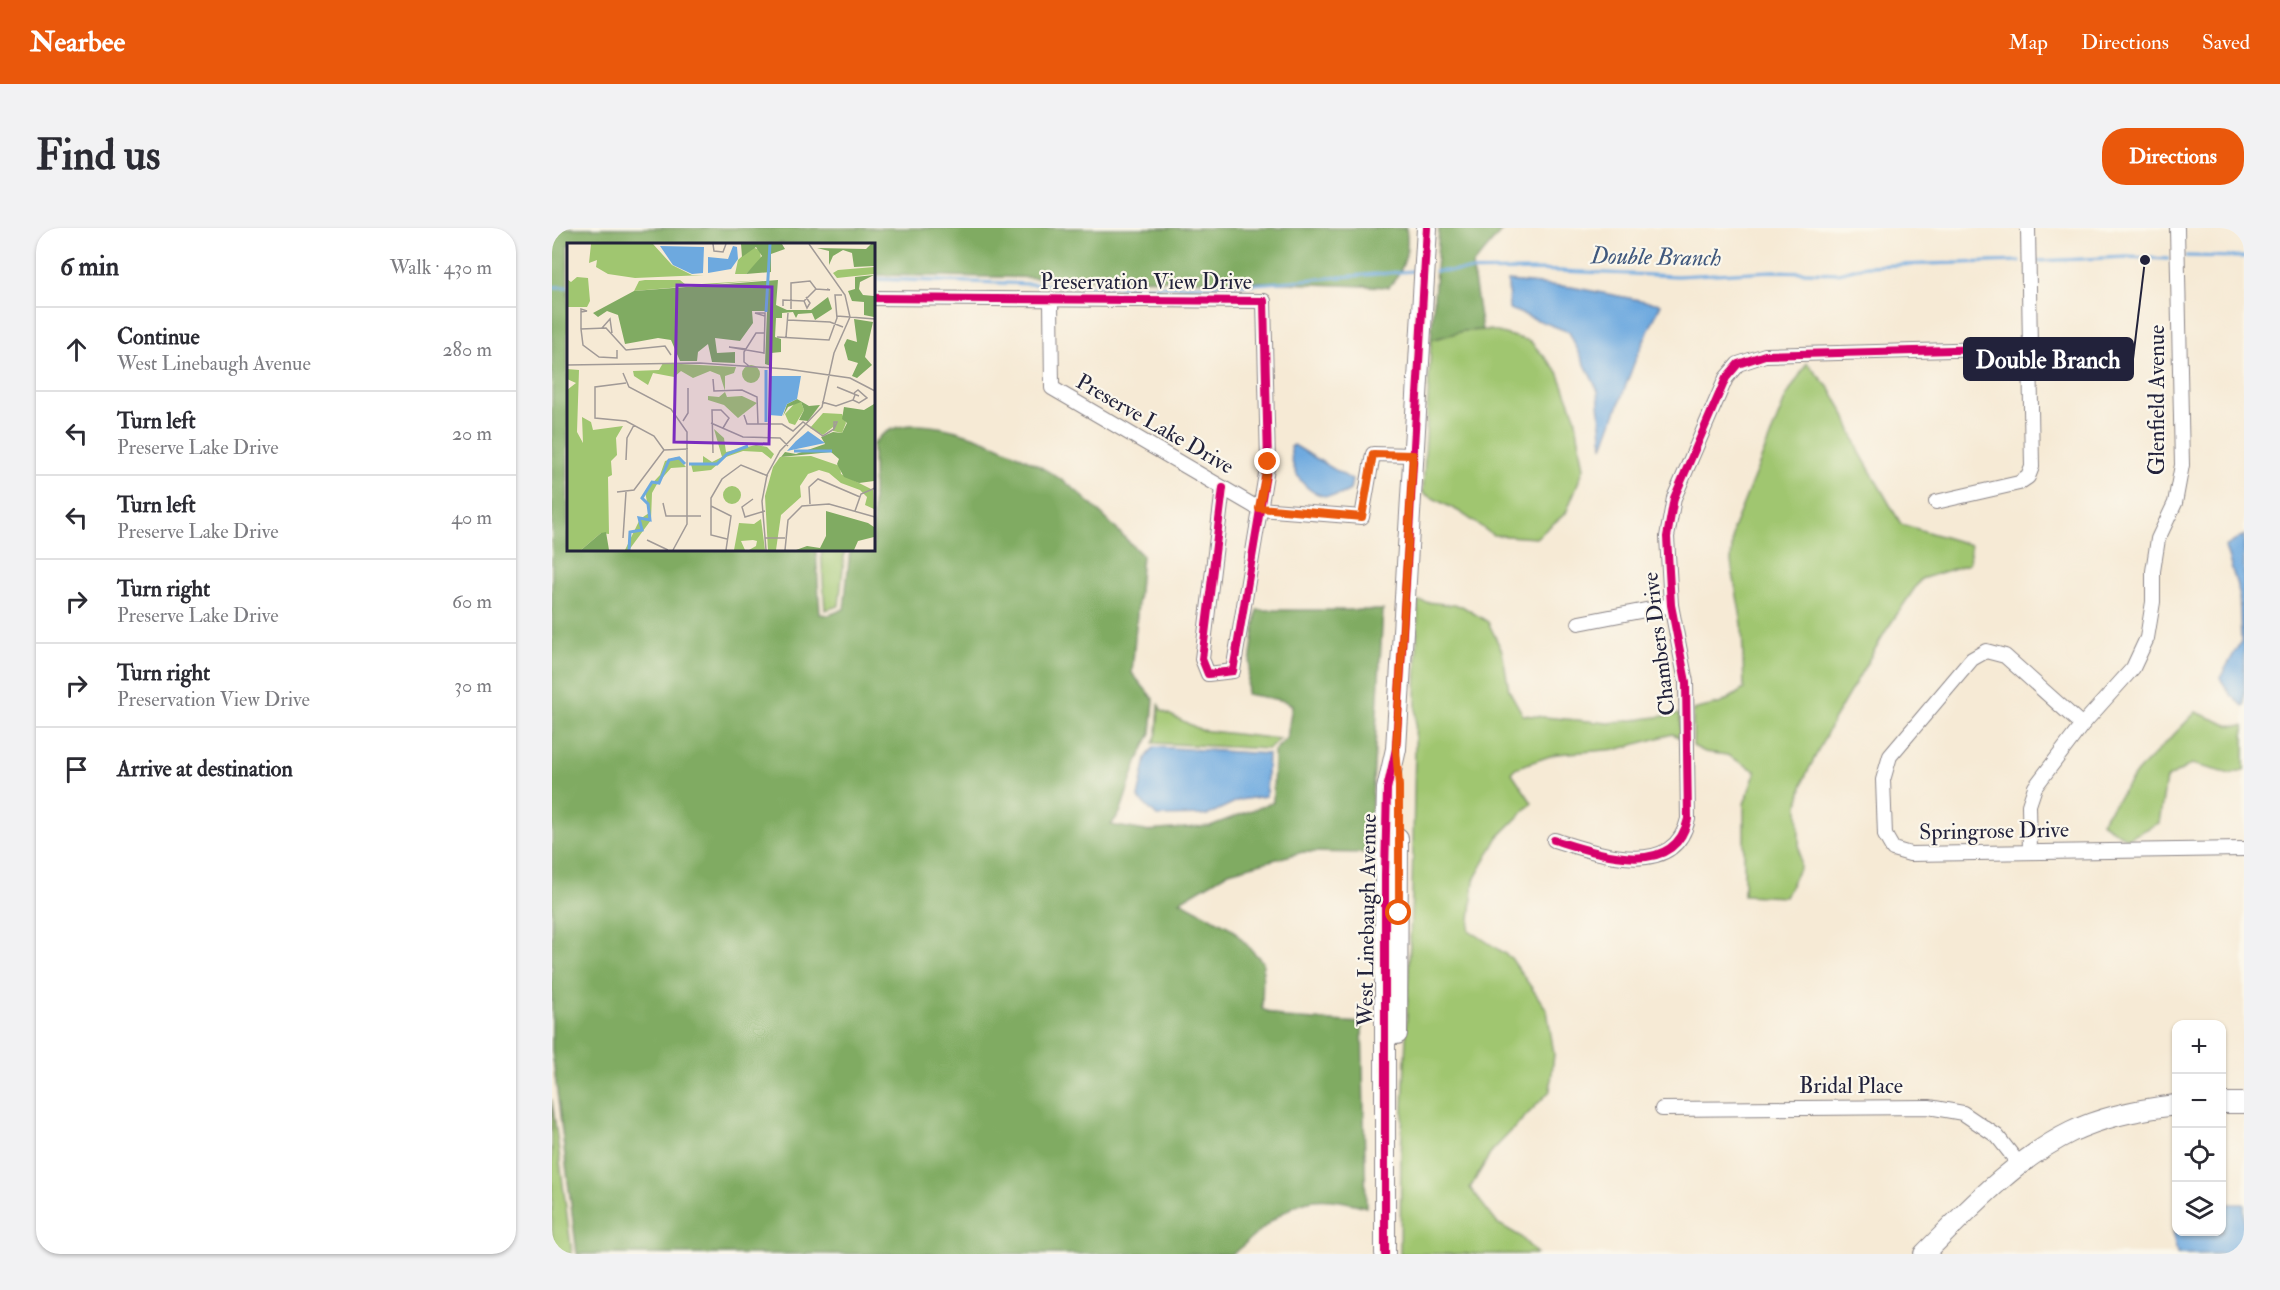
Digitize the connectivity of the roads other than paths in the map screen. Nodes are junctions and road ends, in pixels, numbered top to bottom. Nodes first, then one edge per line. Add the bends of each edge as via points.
1 (1427, 228) edge
2 (2028, 228) edge
3 (2177, 228) edge
4 (874, 297) edge
5 (1051, 300) junction
6 (2029, 348) junction
7 (1413, 455) junction
8 (1223, 488) junction
9 (1936, 502) dead end
10 (1259, 508) junction
11 (1671, 605) junction
12 (1579, 623) dead end
13 (2082, 725) junction
14 (1554, 840) dead end
15 (2244, 849) edge
16 (2030, 851) junction
17 (1390, 986) junction
18 (2226, 1103) edge
19 (2244, 1103) edge
20 (2172, 1105) edge
21 (1662, 1109) dead end
22 (2019, 1164) junction
23 (1385, 1254) edge
24 (1394, 1254) edge
25 (1924, 1254) edge

1 - 7 main road, West Linebaugh Avenue
2 - 6 street
3 - 13 street, Glenfield Avenue via 2182,465 2175,503 2158,539 2147,638 2133,668
4 - 5 street, Preservation View Drive
5 - 8 street, Preserve Lake Drive via 1052,388
5 - 10 street, Preservation View Drive via 1264,301 1268,462
6 - 9 street via 2033,440 2028,477 2019,483
6 - 11 street, Chambers Drive via 1764,355 1738,364 1726,378 1670,511 1666,551
7 - 10 street, Preserve Lake Drive via 1373,454 1362,517
7 - 17 main road, West Linebaugh Avenue via 1396,749 1387,789
8 - 10 street, Preserve Lake Drive
8 - 10 street, Preservation View Drive via 1202,658 1208,674 1233,671
11 - 12 street
11 - 14 street, Chambers Drive via 1686,682 1685,834 1662,855 1611,857
13 - 16 street, Glenfield Avenue via 2035,787 2029,805
13 - 16 street, Springrose Drive via 2005,656 1986,651 1972,659 1890,756 1883,780 1885,835 1893,849 1910,854
15 - 16 street, Springrose Drive
17 - 23 main road, West Linebaugh Avenue
17 - 24 main road, West Linebaugh Avenue
18 - 19 main road
20 - 22 main road via 2135,1110 2071,1132
21 - 22 street, Bridal Place via 1929,1107 1963,1113 1997,1136
22 - 25 main road

